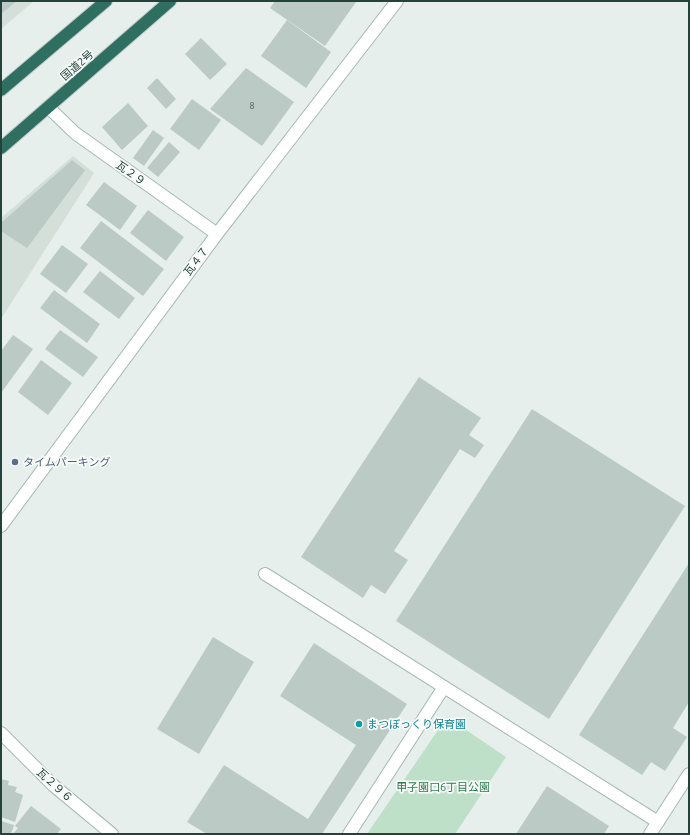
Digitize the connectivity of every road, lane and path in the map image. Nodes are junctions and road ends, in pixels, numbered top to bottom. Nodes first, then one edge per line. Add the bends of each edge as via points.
1 (106, 1) edge
2 (170, 1) edge
3 (397, 1) edge
4 (1, 90) edge
5 (48, 107) junction
6 (1, 148) edge
7 (217, 234) junction
8 (1, 526) edge
9 (265, 574) dead end
10 (444, 687) junction
11 (1, 733) edge
12 (689, 774) edge
13 (658, 822) junction
14 (112, 834) edge
15 (349, 834) edge
16 (650, 834) edge

1 - 4 highway
2 - 5 highway, 国道2号
3 - 7 street, 瓦４７
5 - 6 highway, 国道2号
5 - 7 street, 瓦２９ via 75,133
7 - 8 street, 瓦４７
9 - 10 street
10 - 13 street
10 - 15 street
11 - 14 street, 瓦２９６ via 54,786
12 - 13 street
13 - 16 street

